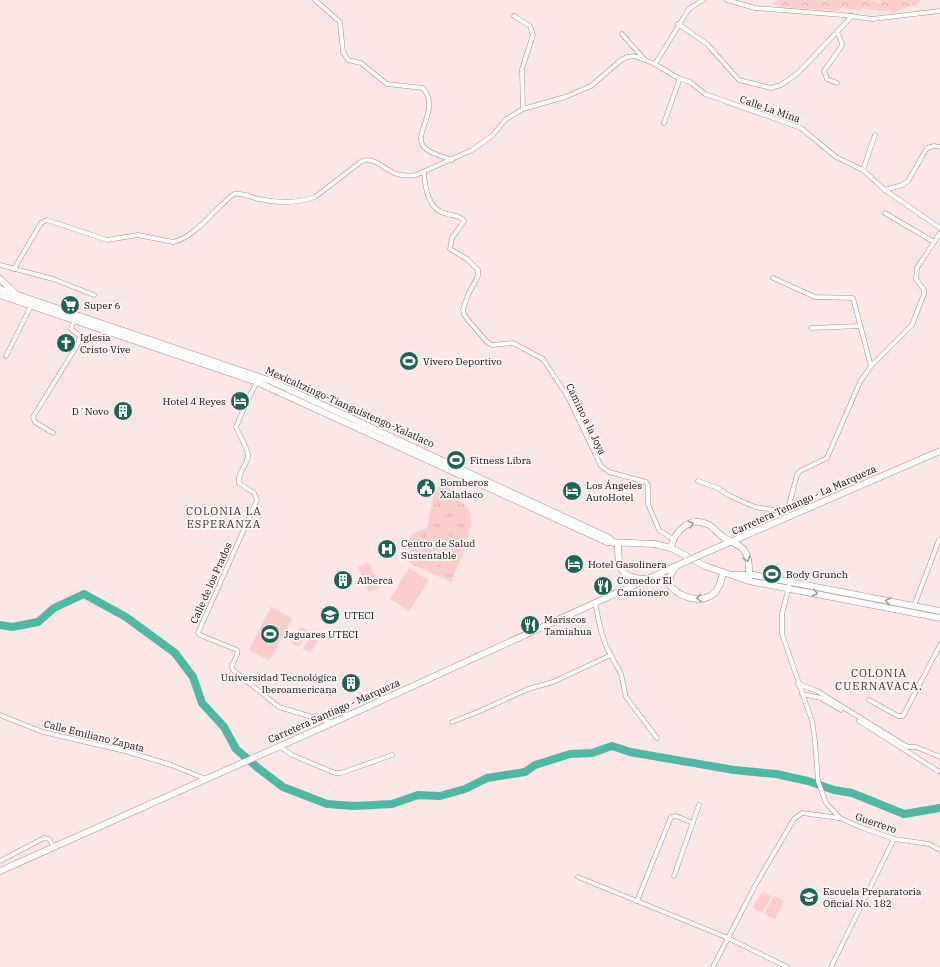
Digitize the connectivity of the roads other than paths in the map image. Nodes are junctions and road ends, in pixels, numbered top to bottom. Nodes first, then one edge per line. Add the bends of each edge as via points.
1 (315, 0) edge
2 (703, 0) edge
3 (727, 0) edge
4 (940, 11) edge
5 (514, 16) dead end
6 (852, 16) junction
7 (678, 24) junction
8 (837, 32) junction
9 (622, 34) dead end
10 (646, 61) junction
11 (655, 64) junction
12 (680, 78) junction
13 (837, 83) dead end
14 (524, 109) junction
15 (664, 123) dead end
16 (875, 135) dead end
17 (940, 147) edge
18 (452, 160) junction
19 (863, 170) junction
20 (424, 172) junction
21 (885, 190) junction
22 (885, 213) dead end
23 (940, 228) edge
24 (940, 233) edge
25 (934, 242) junction
26 (0, 265) edge
27 (14, 268) junction
28 (773, 278) dead end
29 (0, 279) edge
30 (0, 289) edge
31 (0, 295) edge
32 (16, 295) junction
33 (94, 296) dead end
34 (23, 303) junction
35 (31, 306) junction
36 (74, 320) junction
37 (860, 326) junction
38 (811, 328) dead end
39 (6, 356) dead end
40 (871, 366) junction
41 (257, 382) junction
42 (53, 433) dead end
43 (940, 451) edge
44 (698, 481) dead end
45 (789, 515) junction
46 (719, 534) junction
47 (673, 539) junction
48 (939, 540) dead end
49 (733, 542) junction
50 (616, 543) junction
51 (671, 548) junction
52 (714, 549) junction
53 (675, 567) junction
54 (723, 572) junction
55 (749, 574) junction
56 (731, 575) junction
57 (649, 579) junction
58 (749, 581) junction
59 (789, 585) junction
60 (595, 603) junction
61 (914, 606) junction
62 (940, 611) edge
63 (940, 618) edge
64 (940, 645) edge
65 (611, 655) junction
66 (798, 684) junction
67 (802, 694) junction
68 (869, 700) dead end
69 (0, 716) edge
70 (452, 722) dead end
71 (332, 723) junction
72 (657, 738) dead end
73 (279, 746) junction
74 (392, 755) dead end
75 (940, 757) edge
76 (938, 772) dead end
77 (206, 779) junction
78 (699, 805) dead end
79 (840, 818) junction
80 (693, 823) junction
81 (894, 838) junction
82 (54, 847) junction
83 (940, 850) edge
84 (0, 861) edge
85 (0, 871) edge
86 (674, 876) dead end
87 (578, 877) dead end
88 (637, 901) junction
89 (728, 938) junction
90 (713, 967) edge
91 (787, 967) edge
92 (832, 967) edge

1 - 18 street via 340,22 343,52 348,60 361,63 387,84 423,88 429,94 429,114 420,142 426,149
2 - 7 street via 689,9
3 - 6 street via 755,8
4 - 6 street via 880,19
5 - 14 street via 530,26 533,35 522,69
6 - 8 street
7 - 8 street via 710,47 739,80 771,88 781,86 798,72
7 - 11 street
8 - 13 street via 841,47 824,72 827,78
9 - 10 street
10 - 11 street, Calle La Mina
10 - 14 street, Calle La Mina via 634,56 627,57 591,86
11 - 12 street, Calle La Mina
12 - 15 street
12 - 19 street, Calle La Mina via 708,95 801,128 836,157
14 - 18 street via 505,120 493,135 472,150
16 - 19 street
17 - 21 street via 927,148 908,181
18 - 20 street
19 - 21 street, Calle La Mina
20 - 27 street via 407,176 395,174 367,159 308,199 280,202 234,194 190,234 173,242 138,234 107,240 46,220 41,223
20 - 47 street, Camino a la Joya via 425,188 433,206 442,213 460,217 464,221 452,238 450,249 467,259 478,270 478,276 463,308 468,320 492,345 513,343 543,359 568,397 600,466 609,472 646,482 648,504 659,530
21 - 23 street, Calle La Mina
22 - 25 street
24 - 25 street
25 - 40 street via 915,273 924,294 912,325
26 - 27 street
27 - 33 street via 53,279
28 - 37 street via 815,297 852,297
29 - 32 main road
30 - 32 main road, Mexicaltzingo-Tianguistengo-Xalatlaco
31 - 34 main road, Mexicaltzingo-Tianguistengo-Xalatlaco
32 - 34 main road
32 - 50 main road, Mexicaltzingo-Tianguistengo-Xalatlaco via 271,381
34 - 35 main road, Mexicaltzingo-Tianguistengo-Xalatlaco
35 - 36 main road, Mexicaltzingo-Tianguistengo-Xalatlaco
35 - 39 street
36 - 41 main road, Mexicaltzingo-Tianguistengo-Xalatlaco
36 - 42 street via 71,329 80,336 78,344 33,417 35,422
37 - 38 street
37 - 40 street
40 - 45 street via 860,382 827,458 800,471 797,475
41 - 50 main road, Mexicaltzingo-Tianguistengo-Xalatlaco via 551,517 608,542
41 - 71 street, Calle de los Prados via 236,427 248,455 238,480 254,493 257,500 198,633 237,650 238,655 232,664 233,670 271,702 290,712
43 - 45 main road, Carretera Tenango - La Marqueza
44 - 45 street via 755,507
45 - 49 main road, Carretera Tenango - La Marqueza
47 -> 46 main road via 684,526 693,523 708,524
46 - 49 main road
46 - 52 main road
47 - 51 main road
48 - 61 street
49 - 52 main road, Carretera Tenango - La Marqueza
49 -> 55 main road via 744,550
50 - 51 main road, Mexicaltzingo-Tianguistengo-Xalatlaco via 655,544
50 - 57 main road via 623,572 630,577
51 - 54 main road, Mexicaltzingo-Tianguistengo-Xalatlaco
52 - 53 main road, Carretera Tenango - La Marqueza, bridge
54 -> 53 main road via 718,588 711,595 692,598 676,592 669,584
53 - 57 main road, Carretera Santiago - Marqueza
54 - 56 main road, Mexicaltzingo-Tianguistengo-Xalatlaco
55 - 56 main road, Mexicaltzingo-Tianguistengo-Xalatlaco
55 - 58 main road
55 - 59 main road, Mexicaltzingo-Tianguistengo-Xalatlaco
56 - 58 main road, Mexicaltzingo-Tianguistengo-Xalatlaco
57 - 60 main road, Carretera Santiago - Marqueza
58 - 59 main road, Mexicaltzingo-Tianguistengo-Xalatlaco
61 -> 59 main road, Mexicaltzingo-Tianguistengo-Xalatlaco
59 -> 63 main road, Mexicaltzingo-Tianguistengo-Xalatlaco
59 - 66 street, Guerrero via 781,624
60 - 65 street via 600,630
60 - 71 main road, Carretera Santiago - Marqueza
61 - 62 main road, Mexicaltzingo-Tianguistengo-Xalatlaco
64 - 68 street via 903,716 898,716
65 - 70 street via 573,674 528,689
65 - 72 street via 621,674 629,702
66 - 67 street, Guerrero
66 - 75 street via 817,691 908,747 916,747
67 - 76 street via 821,698
67 - 79 street, Guerrero via 812,722 820,790 826,802
69 - 77 street, Calle Emiliano Zapata via 43,732 125,751 171,765
71 - 73 main road, Carretera Santiago - Marqueza
73 - 74 street via 292,755 335,773
73 - 77 main road, Carretera Santiago - Marqueza
77 - 82 main road, Carretera Santiago - Marqueza
78 - 80 street
79 - 81 street, Guerrero
79 - 89 street via 802,813 794,819
80 - 86 street
80 - 88 street via 676,816 671,817
81 - 83 street, Guerrero via 925,843
81 - 92 street
82 - 84 street via 49,839 44,838
82 - 85 main road, Carretera Santiago - Marqueza
87 - 88 street
88 - 89 street
89 - 90 street
89 - 91 street

